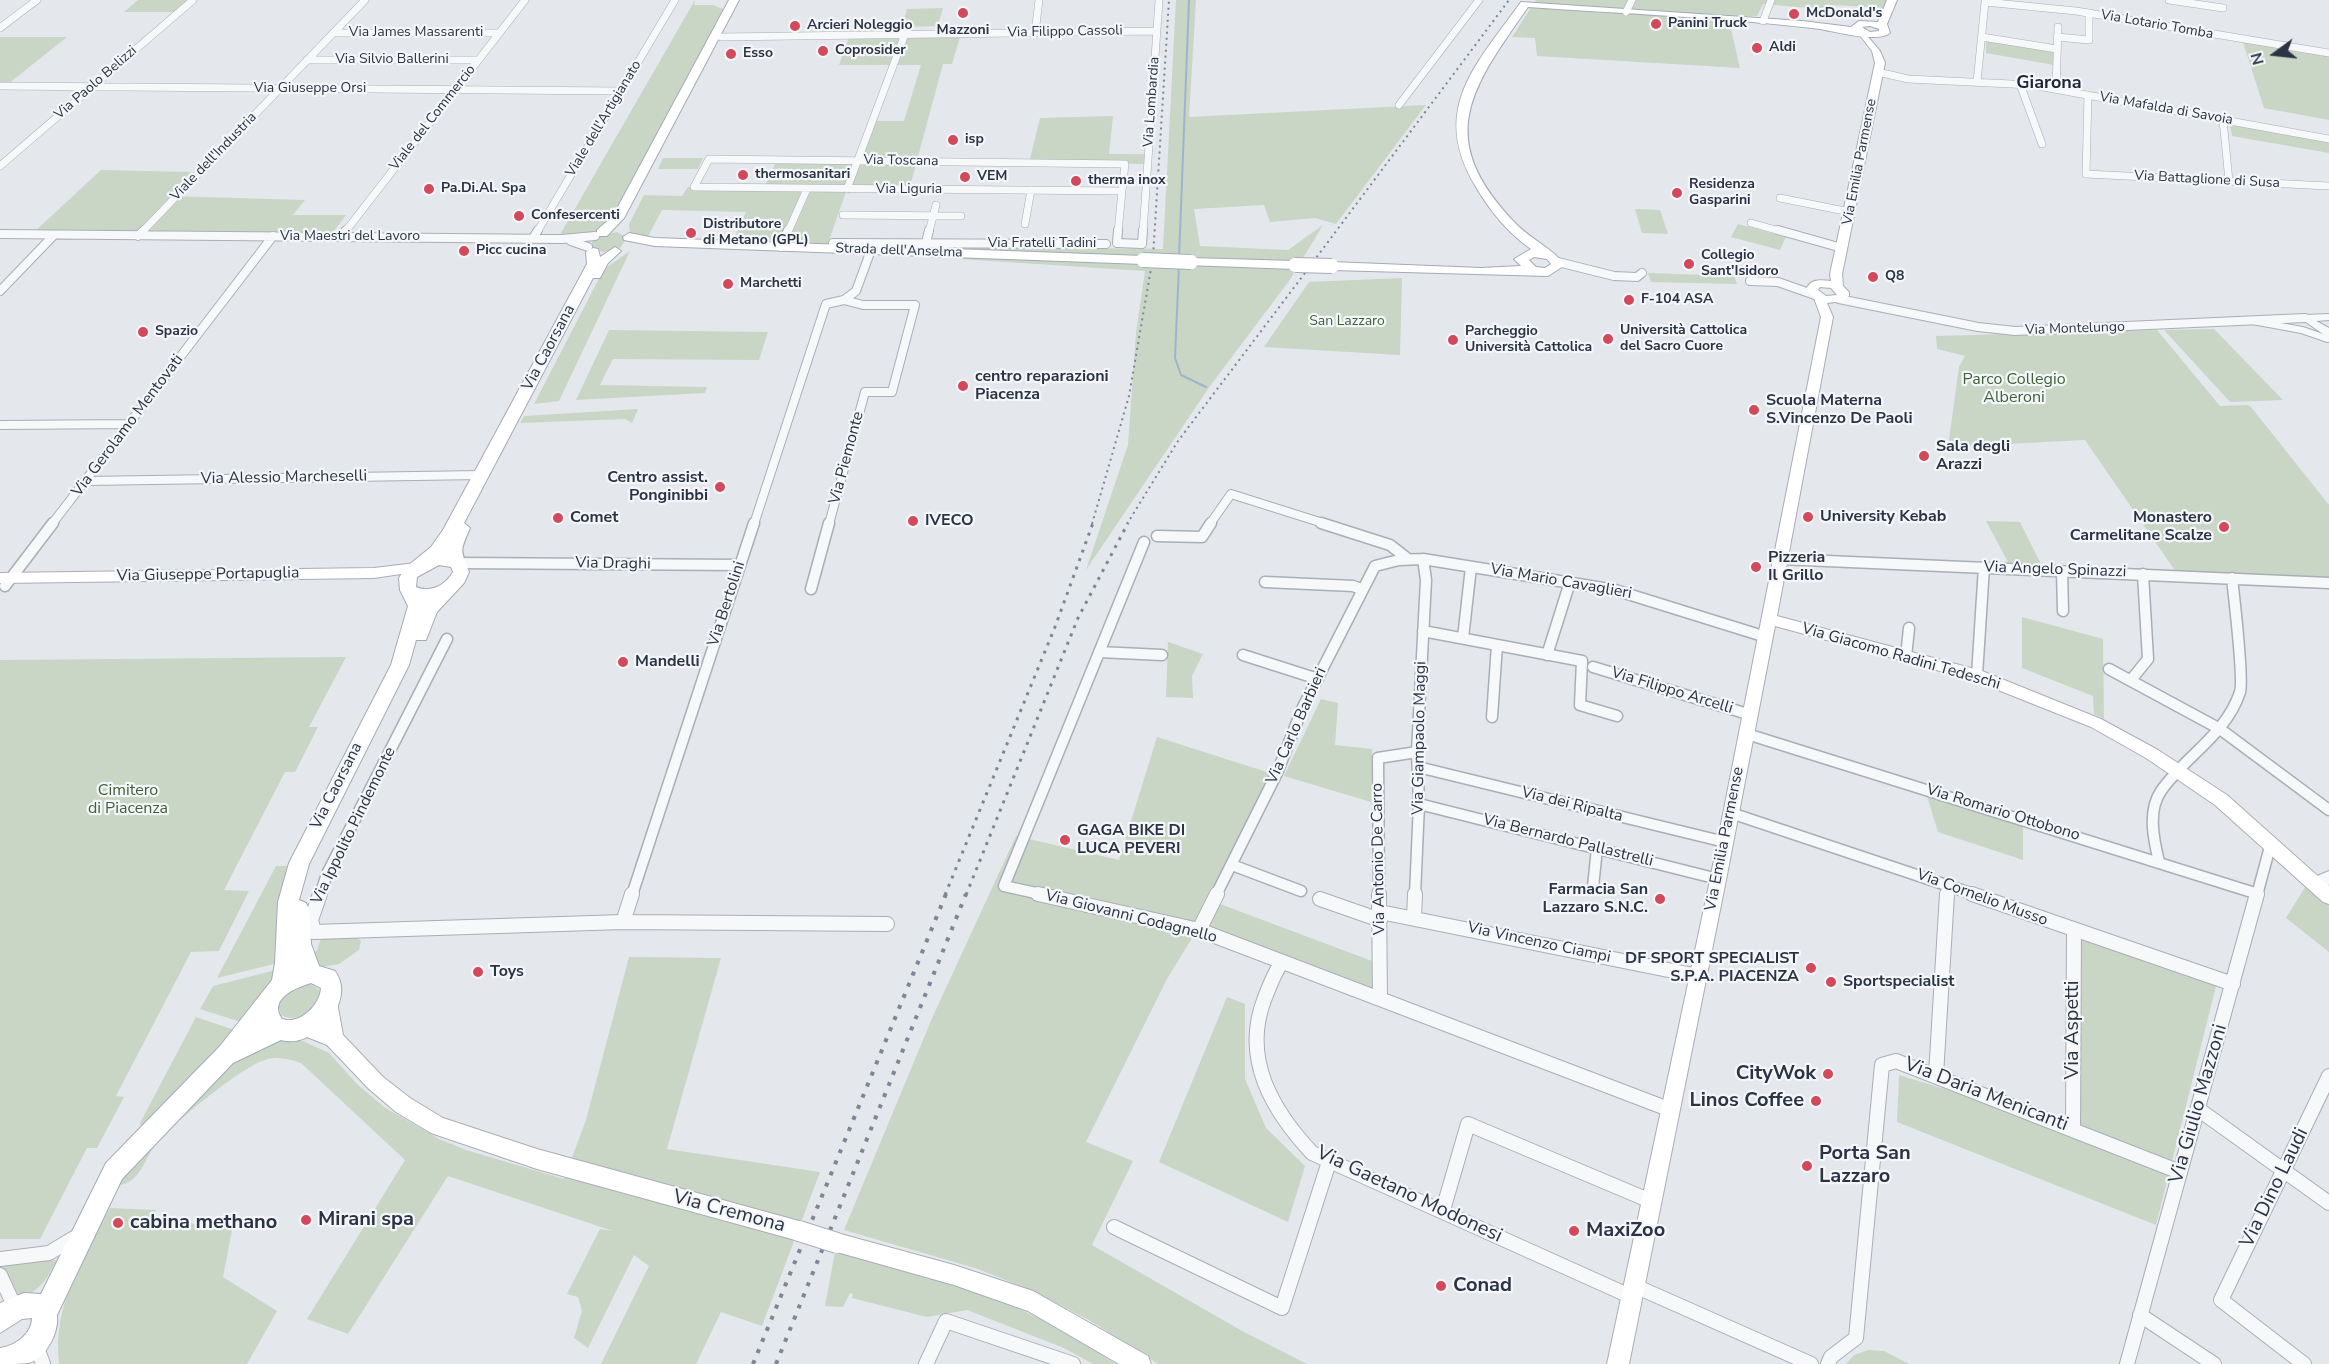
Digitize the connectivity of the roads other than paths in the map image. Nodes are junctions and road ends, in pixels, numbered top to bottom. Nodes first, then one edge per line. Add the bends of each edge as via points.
1 (38, 0) edge
2 (193, 0) edge
3 (365, 0) edge
4 (525, 0) edge
5 (675, 0) edge
6 (734, 0) edge
7 (740, 0) edge
8 (1039, 0) edge
9 (1159, 0) edge
10 (1479, 0) edge
11 (1632, 0) edge
12 (1771, 0) edge
13 (2169, 0) edge
14 (1527, 2) edge
15 (1890, 5) edge
16 (2223, 8) dead end
17 (1626, 12) junction
18 (2089, 13) junction
19 (1763, 21) junction
20 (2058, 27) dead end
21 (0, 28) edge
22 (1860, 28) junction
23 (1156, 31) junction
24 (1882, 31) junction
25 (333, 33) junction
26 (499, 33) junction
27 (1035, 33) junction
28 (905, 34) junction
29 (721, 37) junction
30 (1982, 37) junction
31 (2057, 37) junction
32 (2057, 49) junction
33 (1876, 51) junction
34 (2329, 53) edge
35 (307, 60) junction
36 (478, 60) junction
37 (1879, 67) junction
38 (1894, 77) junction
39 (1930, 80) junction
40 (1977, 82) junction
41 (1875, 84) junction
42 (2020, 84) junction
43 (0, 86) edge
44 (92, 87) junction
45 (279, 89) junction
46 (2056, 89) junction
47 (455, 90) junction
48 (621, 91) junction
49 (2088, 95) junction
50 (1398, 105) dead end
51 (2223, 120) junction
52 (2329, 139) edge
53 (2042, 144) dead end
54 (857, 161) junction
55 (1125, 164) joint
56 (0, 166) edge
57 (2229, 181) junction
58 (2329, 186) edge
59 (694, 187) joint
60 (807, 189) junction
61 (847, 189) junction
62 (1031, 190) junction
63 (1123, 191) junction
64 (1780, 198) dead end
65 (936, 206) dead end
66 (1850, 212) junction
67 (843, 215) dead end
68 (933, 216) junction
69 (961, 216) dead end
70 (1751, 223) dead end
71 (1025, 224) dead end
72 (1512, 226) junction
73 (0, 234) edge
74 (54, 235) junction
75 (138, 236) junction
76 (273, 236) junction
77 (341, 237) junction
78 (533, 238) junction
79 (562, 239) junction
80 (594, 242) junction
81 (624, 242) junction
82 (833, 243) dead end
83 (926, 243) junction
84 (1106, 244) dead end
85 (781, 247) junction
86 (1842, 248) junction
87 (871, 250) junction
88 (1546, 253) junction
89 (1523, 257) junction
90 (1558, 262) junction
91 (1532, 270) junction
92 (1471, 271) junction
93 (1642, 273) dead end
94 (1836, 274) junction
95 (1750, 281) dead end
96 (1818, 290) junction
97 (0, 291) edge
98 (1836, 298) junction
99 (844, 300) junction
100 (2329, 317) edge
101 (2305, 318) junction
102 (2252, 321) junction
103 (2328, 338) edge
104 (130, 424) junction
105 (0, 425) edge
106 (481, 475) junction
107 (86, 481) junction
108 (1157, 536) dead end
109 (1144, 542) dead end
110 (1408, 559) junction
111 (1423, 559) junction
112 (1781, 559) junction
113 (740, 565) junction
114 (419, 566) junction
115 (457, 567) junction
116 (1471, 567) junction
117 (1984, 567) junction
118 (2062, 571) junction
119 (2143, 574) junction
120 (2232, 578) junction
121 (4, 582) edge
122 (1265, 582) dead end
123 (1570, 582) junction
124 (2329, 583) edge
125 (811, 589) dead end
126 (1361, 589) junction
127 (409, 590) junction
128 (445, 591) junction
129 (2063, 611) dead end
130 (1768, 619) junction
131 (1910, 628) dead end
132 (1423, 631) junction
133 (1766, 637) junction
134 (1463, 638) junction
135 (447, 639) dead end
136 (1497, 645) junction
137 (1099, 652) junction
138 (1547, 654) junction
139 (1162, 655) dead end
140 (1243, 655) dead end
141 (1906, 657) junction
142 (1593, 667) dead end
143 (2109, 669) dead end
144 (1977, 675) junction
145 (1318, 679) junction
146 (2131, 680) junction
147 (1750, 715) junction
148 (1617, 716) dead end
149 (1491, 717) dead end
150 (2220, 729) junction
151 (1747, 734) junction
152 (1417, 752) junction
153 (1418, 767) junction
154 (2179, 771) junction
155 (1419, 804) junction
156 (2329, 810) edge
157 (1731, 813) junction
158 (1725, 842) junction
159 (2271, 843) junction
160 (1597, 848) junction
161 (2159, 862) junction
162 (1232, 865) junction
163 (1718, 879) junction
164 (2322, 881) edge
165 (1948, 885) junction
166 (1593, 887) dead end
167 (1300, 891) dead end
168 (2258, 894) junction
169 (2329, 897) edge
170 (1320, 899) dead end
171 (1380, 916) junction
172 (1414, 918) junction
173 (623, 922) junction
174 (887, 924) dead end
175 (1199, 930) junction
176 (2074, 931) junction
177 (1282, 962) junction
178 (311, 973) junction
179 (1698, 976) junction
180 (2233, 984) junction
181 (275, 992) junction
182 (1380, 999) junction
183 (330, 1003) junction
184 (303, 1026) junction
185 (279, 1030) junction
186 (334, 1039) junction
187 (225, 1055) junction
188 (1936, 1076) junction
189 (2329, 1076) edge
190 (2198, 1109) junction
191 (1671, 1110) junction
192 (2073, 1128) junction
193 (1329, 1162) junction
194 (2284, 1171) junction
195 (2180, 1172) junction
196 (1653, 1202) junction
197 (2329, 1203) edge
198 (1443, 1210) junction
199 (88, 1222) junction
200 (1114, 1227) dead end
201 (0, 1259) edge
202 (0, 1275) edge
203 (1634, 1292) junction
204 (35, 1307) junction
205 (2140, 1315) junction
206 (0, 1320) edge
207 (28, 1355) edge
208 (0, 1361) edge
209 (2301, 1363) edge
210 (926, 1364) edge
211 (1073, 1364) edge
212 (1140, 1364) edge
213 (1618, 1364) edge
214 (1811, 1364) edge
215 (1828, 1364) edge
216 (2127, 1364) edge
217 (2214, 1364) edge

1 - 21 street
2 - 44 street, Via Paolo Belizzi
3 - 25 street, Viale dell'Industria
4 - 26 street, Viale del Commercio
5 - 48 street, Viale dell'Artigianato
6 - 80 main road, Via Caorsana via 618,218
7 - 29 main road, Via Caorsana
8 - 27 street
9 - 23 street, Via Lombardia
10 - 50 street
11 - 17 street
12 - 19 street
13 - 16 street
14 - 17 main road
14 - 72 main road via 1471,85 1461,106 1459,126 1462,150 1473,175
15 - 22 main road
15 - 24 main road
17 - 19 main road
18 - 30 street, Via Lotario Tomba via 1985,2
18 - 31 street via 2089,40
18 - 34 street, Via Lotario Tomba
19 - 22 main road
20 - 31 street
22 - 24 main road
22 - 33 main road
23 - 27 street, Via Filippo Cassoli
23 - 63 street, Via Lombardia via 1142,244 1117,243
24 - 33 main road
25 - 26 street, Via James Massarenti
25 - 35 street, Viale dell'Industria
26 - 36 street, Viale del Commercio
27 - 28 street, Via Filippo Cassoli
28 - 29 street, Via Filippo Cassoli
28 - 54 street
29 - 81 main road, Via Caorsana via 628,212
30 - 32 street
30 - 40 street
31 - 32 street
32 - 46 street
33 - 37 main road
35 - 36 street, Via Silvio Ballerini
35 - 45 street, Viale dell'Industria
36 - 47 street, Viale del Commercio
37 - 38 street, Via Mafalda di Savoia
37 - 39 street, Via Mafalda di Savoia
37 - 41 main road, Via Emilia Parmense
38 - 39 street, Via Mafalda di Savoia
38 - 41 street, Via Mafalda di Savoia
39 - 40 street, Via Mafalda di Savoia
40 - 42 street, Via Mafalda di Savoia
41 - 66 main road, Via Emilia Parmense
42 - 46 street, Via Mafalda di Savoia
42 - 53 street
43 - 44 street, Via Giuseppe Orsi
44 - 45 street, Via Giuseppe Orsi
44 - 56 street, Via Paolo Belizzi
45 - 47 street, Via Giuseppe Orsi
45 - 75 street, Viale dell'Industria
46 - 49 street, Via Mafalda di Savoia
47 - 48 street, Via Giuseppe Orsi
47 - 77 street, Viale del Commercio
48 - 78 street, Viale dell'Artigianato
49 - 51 street, Via Mafalda di Savoia
49 - 57 street, Via Battaglione di Susa via 2086,174
51 - 52 street, Via Mafalda di Savoia
51 - 57 street
54 - 55 street, Via Toscana
54 - 59 street, Via Toscana via 709,159
54 - 61 street
55 - 63 street, Via Lombardia
57 - 58 street, Via Battaglione di Susa
59 - 60 street, Via Liguria
60 - 61 street, Via Liguria
60 - 85 street
61 - 62 street, Via Liguria
62 - 63 street, Via Liguria
62 - 71 street
64 - 66 street
65 - 68 street
66 - 86 main road, Via Emilia Parmense
67 - 68 street
68 - 69 street
68 - 83 street
70 - 86 street
72 - 88 main road
72 - 89 main road
73 - 74 street, Via Maestri del Lavoro
74 - 75 street, Via Maestri del Lavoro
74 - 97 street
75 - 76 street, Via Maestri del Lavoro
76 - 77 street, Via Maestri del Lavoro
76 - 104 street, Via Gerolamo Mentovati
77 - 78 street, Via Maestri del Lavoro
78 - 79 street, Via Maestri del Lavoro
79 - 80 street, Via Maestri del Lavoro
79 - 80 street, Via Maestri del Lavoro
80 - 81 main road
80 - 81 main road via 615,231
80 - 106 main road, Via Caorsana via 594,264
81 - 85 main road, Strada dell'Anselma
81 - 115 main road, Via Caorsana via 603,261 464,523 454,545
82 - 83 street, Via Fratelli Tadini
83 - 84 street, Via Fratelli Tadini
85 - 87 main road, Strada dell'Anselma
86 - 94 main road, Via Emilia Parmense
87 - 92 main road, Strada dell'Anselma, bridge
87 - 99 street via 856,291
88 - 89 main road
88 - 90 main road
89 - 91 main road
89 - 92 main road
90 - 91 main road via 1552,271
90 - 93 street via 1614,276 1637,277
91 - 92 main road
94 - 96 main road
94 - 98 main road, Via Emilia Parmense
95 - 96 street
96 - 98 main road
96 - 98 main road
98 - 102 street, Via Montelungo via 2015,331
98 - 112 main road, Via Emilia Parmense
99 - 113 street, Via Bertolini via 825,304
99 - 125 street, Via Piemonte via 863,305 915,305 892,392 865,392
100 - 101 street
101 - 102 street, Via Montelungo
101 - 103 street
102 - 103 street
104 - 105 street
104 - 107 street, Via Gerolamo Mentovati
106 - 107 street, Via Alessio Marcheselli
106 - 114 main road, Via Caorsana via 450,533
107 - 121 street, Via Gerolamo Mentovati
108 - 110 street via 1202,537 1232,494 1390,545
109 - 137 street, Via Giovanni Codagnello
110 - 111 street, Via Carlo Barbieri
110 - 126 street, Via Carlo Barbieri via 1375,566
111 - 116 street, Via Mario Cavaglieri
111 - 132 street, Via Giampaolo Maggi
112 - 117 street, Via Angelo Spinazzi
112 - 130 main road, Via Emilia Parmense
113 - 115 street, Via Draghi via 486,563
113 - 173 street, Via Bertolini
114 - 115 main road via 439,559
114 - 121 main road, Via Giuseppe Portapuglia via 374,573
114 - 127 main road, Via Caorsana via 406,580
115 - 128 main road, Via Caorsana
116 - 123 street, Via Mario Cavaglieri
116 - 134 street
117 - 118 street, Via Angelo Spinazzi
117 - 144 street
118 - 119 street, Via Angelo Spinazzi
118 - 129 street
119 - 120 street, Via Angelo Spinazzi
119 - 146 street via 2148,659
120 - 124 street, Via Angelo Spinazzi
120 - 150 street via 2241,690
121 - 127 main road, Via Giuseppe Portapuglia via 388,581
122 - 126 street
123 - 133 street, Via Mario Cavaglieri via 1636,595
123 - 138 street
126 - 145 street, Via Carlo Barbieri
127 - 128 main road via 427,596
127 - 181 main road, Via Caorsana via 417,606 400,665 298,863 288,902 286,963
128 - 178 main road, Via Caorsana via 429,610 410,663 309,862 300,897 298,930 303,957
130 - 133 main road, Via Emilia Parmense
130 - 141 main road, Via Giacomo Radini Tedeschi
131 - 141 street
132 - 134 street
132 - 152 street, Via Giampaolo Maggi
133 - 147 main road, Via Emilia Parmense
134 - 136 street
135 - 173 street, Via Ippolito Pindemonte via 327,874 311,920 314,932
136 - 138 street
136 - 149 street
137 - 139 street
137 - 175 street, Via Giovanni Codagnello via 1004,886
138 - 148 street via 1582,661 1580,705
140 - 145 street
141 - 144 main road, Via Giacomo Radini Tedeschi
142 - 147 street, Via Filippo Arcelli
143 - 146 street
144 - 154 main road, Via Giacomo Radini Tedeschi via 2096,723
145 - 162 street, Via Carlo Barbieri
146 - 150 street
147 - 151 main road, Via Emilia Parmense
150 - 154 street
150 - 156 street
151 - 157 main road, Via Emilia Parmense
151 - 161 street, Via Romario Ottobono
152 - 153 street, Via Giampaolo Maggi
152 - 171 street, Via Antonio De Carro via 1378,758
153 - 155 street, Via Giampaolo Maggi
153 - 158 street, Via dei Ripalta
154 - 159 main road, Via Giacomo Radini Tedeschi via 2221,800
154 - 161 street via 2160,792 2154,812 2153,838
155 - 160 street, Via Bernardo Pallastrelli
155 - 172 street, Via Giampaolo Maggi
157 - 158 main road, Via Emilia Parmense
157 - 165 street, Via Cornelio Musso
158 - 163 main road, Via Emilia Parmense
159 - 164 main road, Via Giacomo Radini Tedeschi
159 - 168 street, Via Giulio Mazzoni
160 - 163 street, Via Bernardo Pallastrelli
160 - 166 street
161 - 168 street, Via Romario Ottobono
162 - 167 street
162 - 175 street, Via Carlo Barbieri
163 - 179 main road, Via Emilia Parmense
164 - 169 main road, Via Giacomo Radini Tedeschi
165 - 176 street, Via Cornelio Musso
165 - 188 street
168 - 180 street, Via Giulio Mazzoni
170 - 171 street, Via Vincenzo Ciampi
171 - 172 street, Via Vincenzo Ciampi
171 - 182 street, Via Antonio De Carro
172 - 179 street, Via Vincenzo Ciampi
173 - 174 street
175 - 177 street, Via Giovanni Codagnello
176 - 180 street, Via Cornelio Musso
176 - 192 street, Via Aspetti
177 - 182 street, Via Giovanni Codagnello
177 - 193 street, Via Gaetano Modonesi via 1257,1022 1262,1078 1288,1128 1312,1153
178 - 181 main road via 291,979
178 - 183 main road via 327,978 332,985
179 - 191 main road, Via Emilia Parmense
180 - 190 street, Via Giulio Mazzoni
181 - 185 main road via 266,1007 267,1022
181 - 187 main road
182 - 191 street, Via Giovanni Codagnello
183 - 184 main road
183 - 186 main road
184 - 185 main road
184 - 186 main road
185 - 187 main road
186 - 212 main road, Via Cremona, bridge via 376,1083 403,1105 438,1125 537,1159 954,1275 1032,1302
187 - 199 main road via 114,1171
188 - 192 street, Via Daria Menicanti
188 - 215 street, Via Daria Menicanti via 1896,1061 1882,1065 1856,1338 1831,1357
189 - 194 street, Via Dino Laudi
190 - 194 street
190 - 195 street, Via Giulio Mazzoni
191 - 196 main road, Via Emilia Parmense
192 - 195 street, Via Daria Menicanti
193 - 198 street, Via Gaetano Modonesi
193 - 200 street via 1282,1308
194 - 197 street
194 - 209 street, Via Dino Laudi via 2221,1299
195 - 205 street, Via Giulio Mazzoni
196 - 198 street via 1468,1125
196 - 203 main road, Via Emilia Parmense
198 - 203 street, Via Gaetano Modonesi
199 - 201 street via 58,1250
199 - 204 main road
202 - 204 street via 12,1301
203 - 213 main road, Via Emilia Parmense
203 - 214 street
204 - 206 main road via 15,1308
204 - 207 main road via 44,1329
205 - 216 street, Via Giulio Mazzoni
205 - 217 street
207 - 208 main road
210 - 211 street via 945,1321

